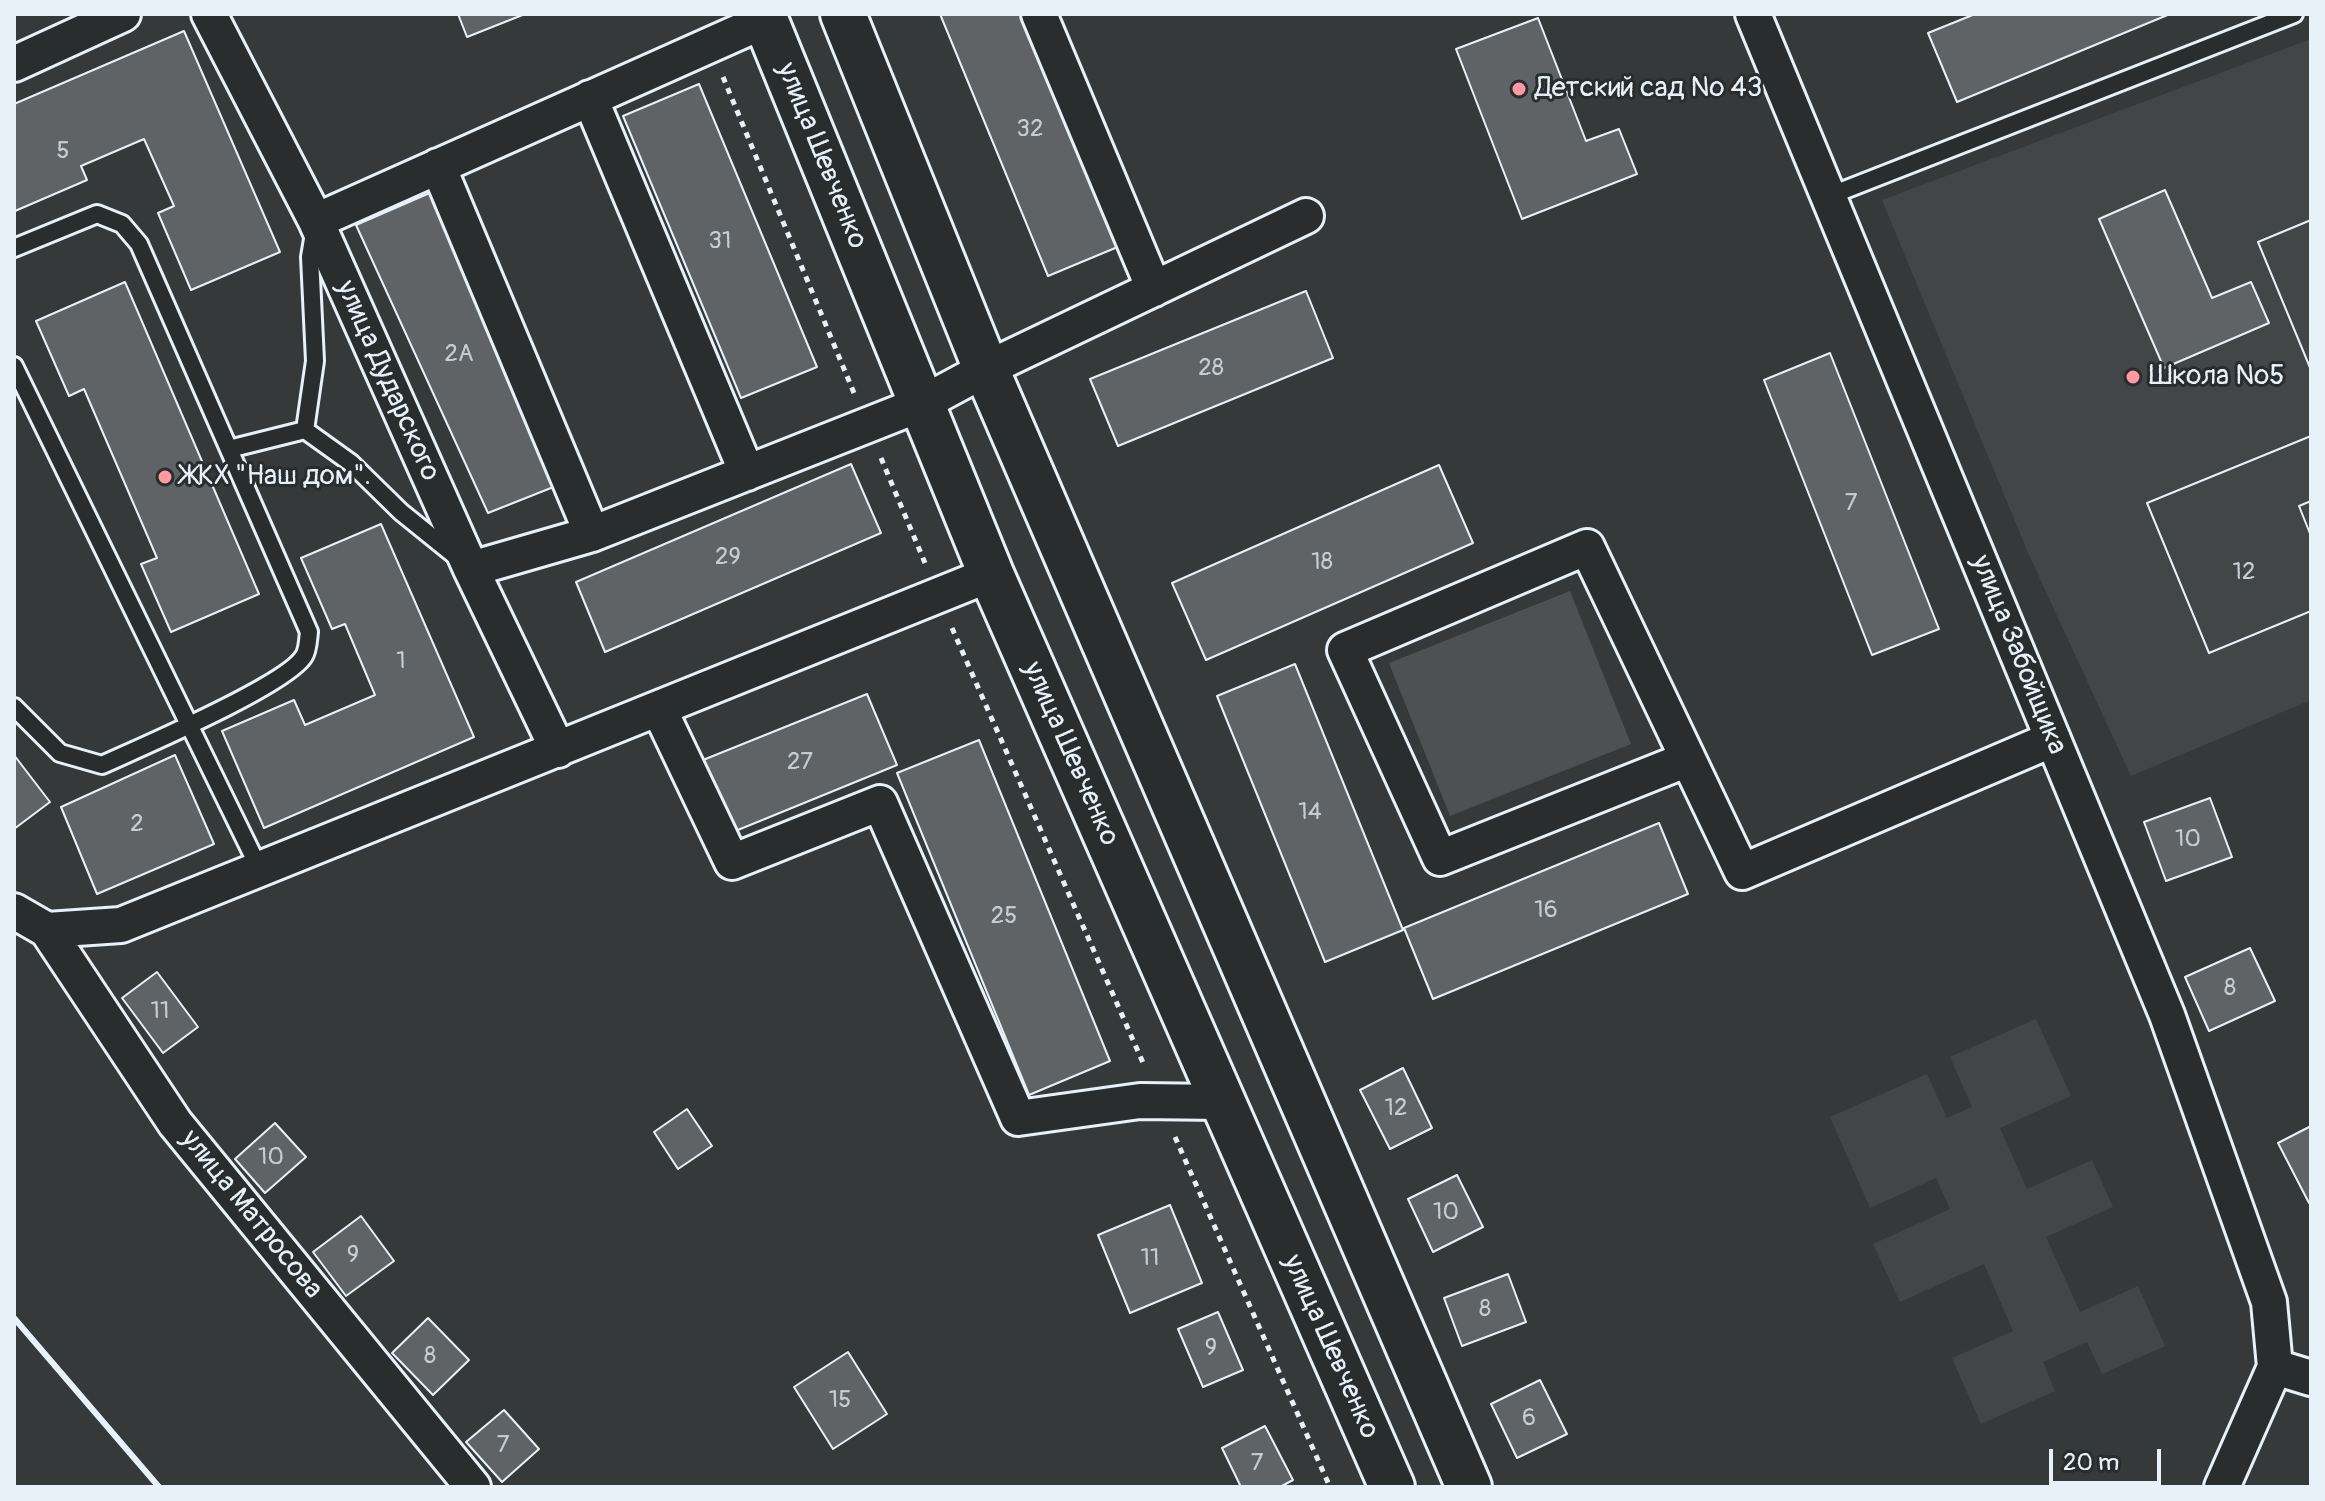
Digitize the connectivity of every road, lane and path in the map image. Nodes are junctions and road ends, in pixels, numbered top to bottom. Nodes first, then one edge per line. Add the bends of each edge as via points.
1 (123, 14) edge
2 (209, 14) edge
3 (843, 14) edge
4 (1039, 14) edge
5 (1753, 14) edge
6 (2294, 14) edge
7 (765, 17) edge
8 (14, 64) edge
9 (590, 98) junction
10 (438, 166) junction
11 (1829, 196) junction
12 (1306, 216) dead end
13 (316, 221) junction
14 (14, 248) edge
15 (1154, 289) junction
16 (14, 366) edge
17 (986, 369) junction
18 (921, 404) junction
19 (305, 430) junction
20 (229, 449) junction
21 (747, 473) junction
22 (592, 534) junction
23 (471, 569) junction
24 (991, 574) junction
25 (14, 707) edge
26 (659, 709) junction
27 (189, 725) junction
28 (2053, 739) junction
29 (558, 750) junction
30 (1688, 759) junction
31 (260, 870) junction
32 (14, 911) edge
33 (47, 930) junction
34 (1160, 1101) junction
35 (1222, 1102) junction
36 (2275, 1367) junction
37 (2311, 1378) edge
38 (473, 1487) edge
39 (1330, 1487) edge
40 (1392, 1487) edge
41 (1469, 1487) edge
42 (2222, 1487) edge

1 - 8 street
2 - 13 street, улица Дударского
3 - 17 main road
4 - 15 street
5 - 11 street, улица Забойщика
6 - 11 lane
7 - 9 street
7 - 18 main road, улица Шевченко
9 - 10 street
9 - 21 street
10 - 13 street
10 - 22 street
11 - 28 street, улица Забойщика
12 - 15 street
13 - 19 lane via 310,257 315,361
13 - 23 street, улица Дударского
14 - 20 lane via 97,214 122,224 139,244
15 - 17 street
16 - 27 lane
17 - 18 street
17 - 41 main road
18 - 21 street
18 - 24 main road, улица Шевченко
19 - 20 lane
19 - 23 lane via 351,463
20 - 27 lane via 309,632 305,656 285,675
21 - 22 street
22 - 23 street
23 - 29 street, улица Дударского
24 - 26 street
24 - 35 main road, улица Шевченко
25 - 27 lane via 60,753 102,765
26 - 29 street
26 - 34 street via 732,862 880,803 1018,1118
27 - 31 lane
28 - 30 street via 1742,872
28 - 36 street, улица Забойщика via 2167,1015 2269,1302
29 - 31 street
30 - 30 street via 1587,547 1345,650 1440,858
31 - 33 street via 121,925
32 - 33 street
33 - 38 street, улица Матросова via 175,1123
34 - 35 street
34 - 39 path
35 - 40 main road, улица Шевченко
36 - 37 street
36 - 42 street

